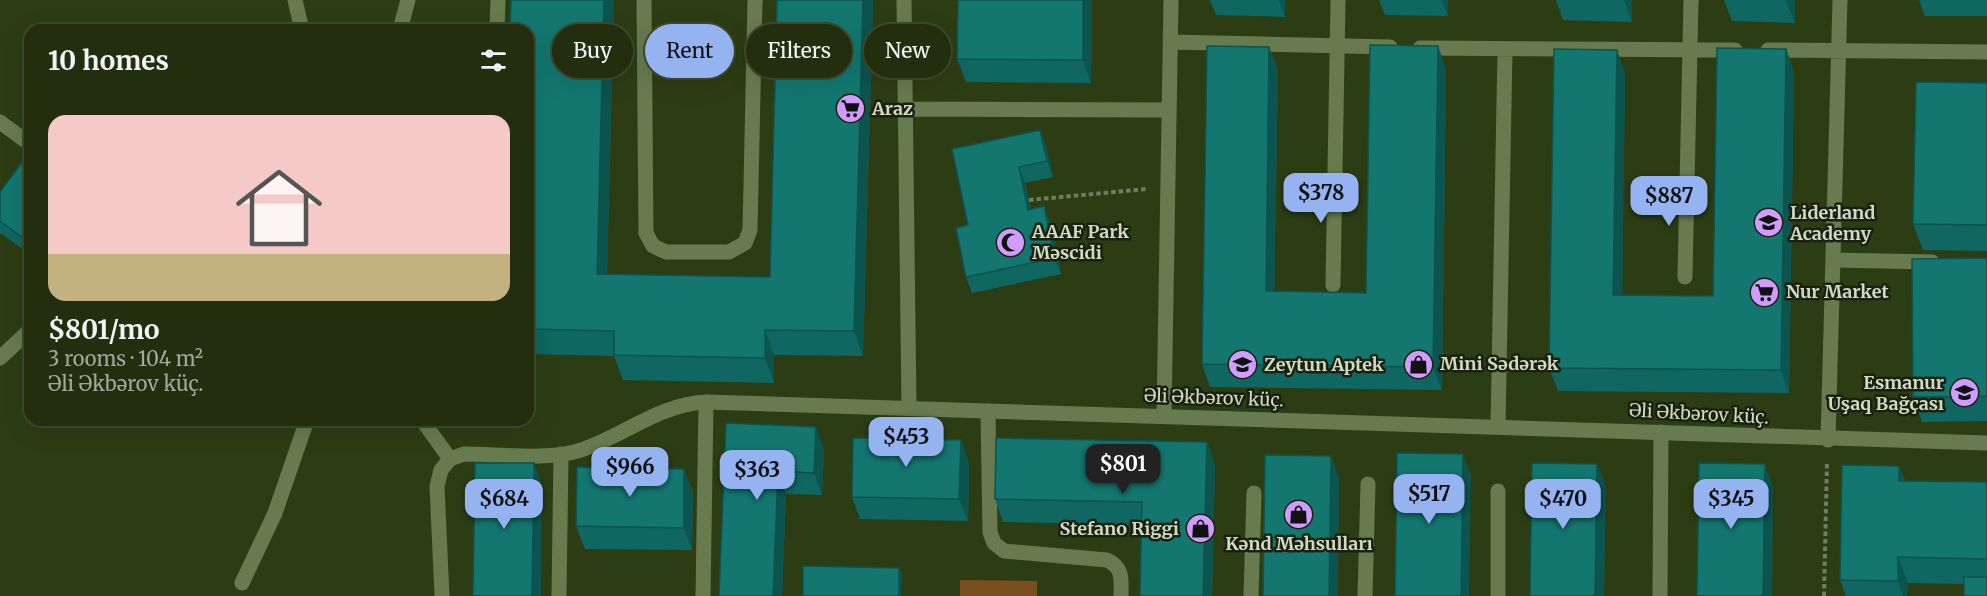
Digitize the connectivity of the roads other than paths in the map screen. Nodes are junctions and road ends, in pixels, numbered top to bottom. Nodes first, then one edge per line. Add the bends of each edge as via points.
1 (295, 0) edge
2 (408, 0) edge
3 (498, 0) edge
4 (644, 0) edge
5 (754, 0) edge
6 (904, 0) edge
7 (1171, 0) edge
8 (1338, 0) edge
9 (1691, 0) edge
10 (1840, 0) edge
11 (301, 24) edge
12 (402, 24) edge
13 (497, 24) edge
14 (1171, 42) junction
15 (1338, 45) junction
16 (1690, 49) junction
17 (1505, 50) junction
18 (1840, 51) junction
19 (1987, 52) edge
20 (904, 109) junction
21 (1169, 110) junction
22 (0, 122) edge
23 (24, 140) edge
24 (1833, 260) junction
25 (1952, 262) edge
26 (1685, 277) dead end
27 (1333, 285) dead end
28 (24, 336) edge
29 (0, 358) edge
30 (706, 402) junction
31 (909, 408) junction
32 (988, 411) junction
33 (1164, 416) junction
34 (305, 426) edge
35 (426, 426) edge
36 (1498, 426) junction
37 (1661, 432) junction
38 (1828, 440) junction
39 (1987, 443) edge
40 (561, 454) junction
41 (450, 459) junction
42 (1368, 484) dead end
43 (1498, 492) dead end
44 (1254, 493) dead end
45 (242, 583) dead end
46 (442, 596) edge
47 (559, 596) edge
48 (703, 596) edge
49 (1121, 596) edge
50 (1251, 596) edge
51 (1365, 596) edge
52 (1498, 596) edge
53 (1660, 596) edge

1 - 11 street
2 - 12 street
3 - 13 street
4 - 5 street via 646,233 652,246 666,252 729,252 745,243
6 - 20 street
7 - 14 street
8 - 15 street
9 - 16 street
10 - 18 street
14 - 15 street
14 - 21 street
15 - 17 street
15 - 27 street
16 - 17 street
16 - 18 street
16 - 26 street
17 - 36 street
18 - 19 street
18 - 24 street
20 - 21 street
20 - 31 street
21 - 33 street
22 - 23 street
24 - 25 street
24 - 38 street
28 - 29 street
30 - 31 street, Əli Əkbərov küç.
30 - 40 street, Əli Əkbərov küç. via 671,409 580,450
30 - 48 street
31 - 32 street, Əli Əkbərov küç.
32 - 33 street, Əli Əkbərov küç.
32 - 49 street via 990,532 994,543 1004,550 1107,560 1117,565 1121,574
33 - 36 street, Əli Əkbərov küç.
34 - 45 street via 275,513
35 - 41 street
36 - 37 street, Əli Əkbərov küç.
37 - 38 street, Əli Əkbərov küç.
37 - 53 street
38 - 39 street, Əli Əkbərov küç.
40 - 41 street, Əli Əkbərov küç. via 464,454
40 - 47 street
41 - 46 street via 441,470 437,486
42 - 51 street
43 - 52 street
44 - 50 street

